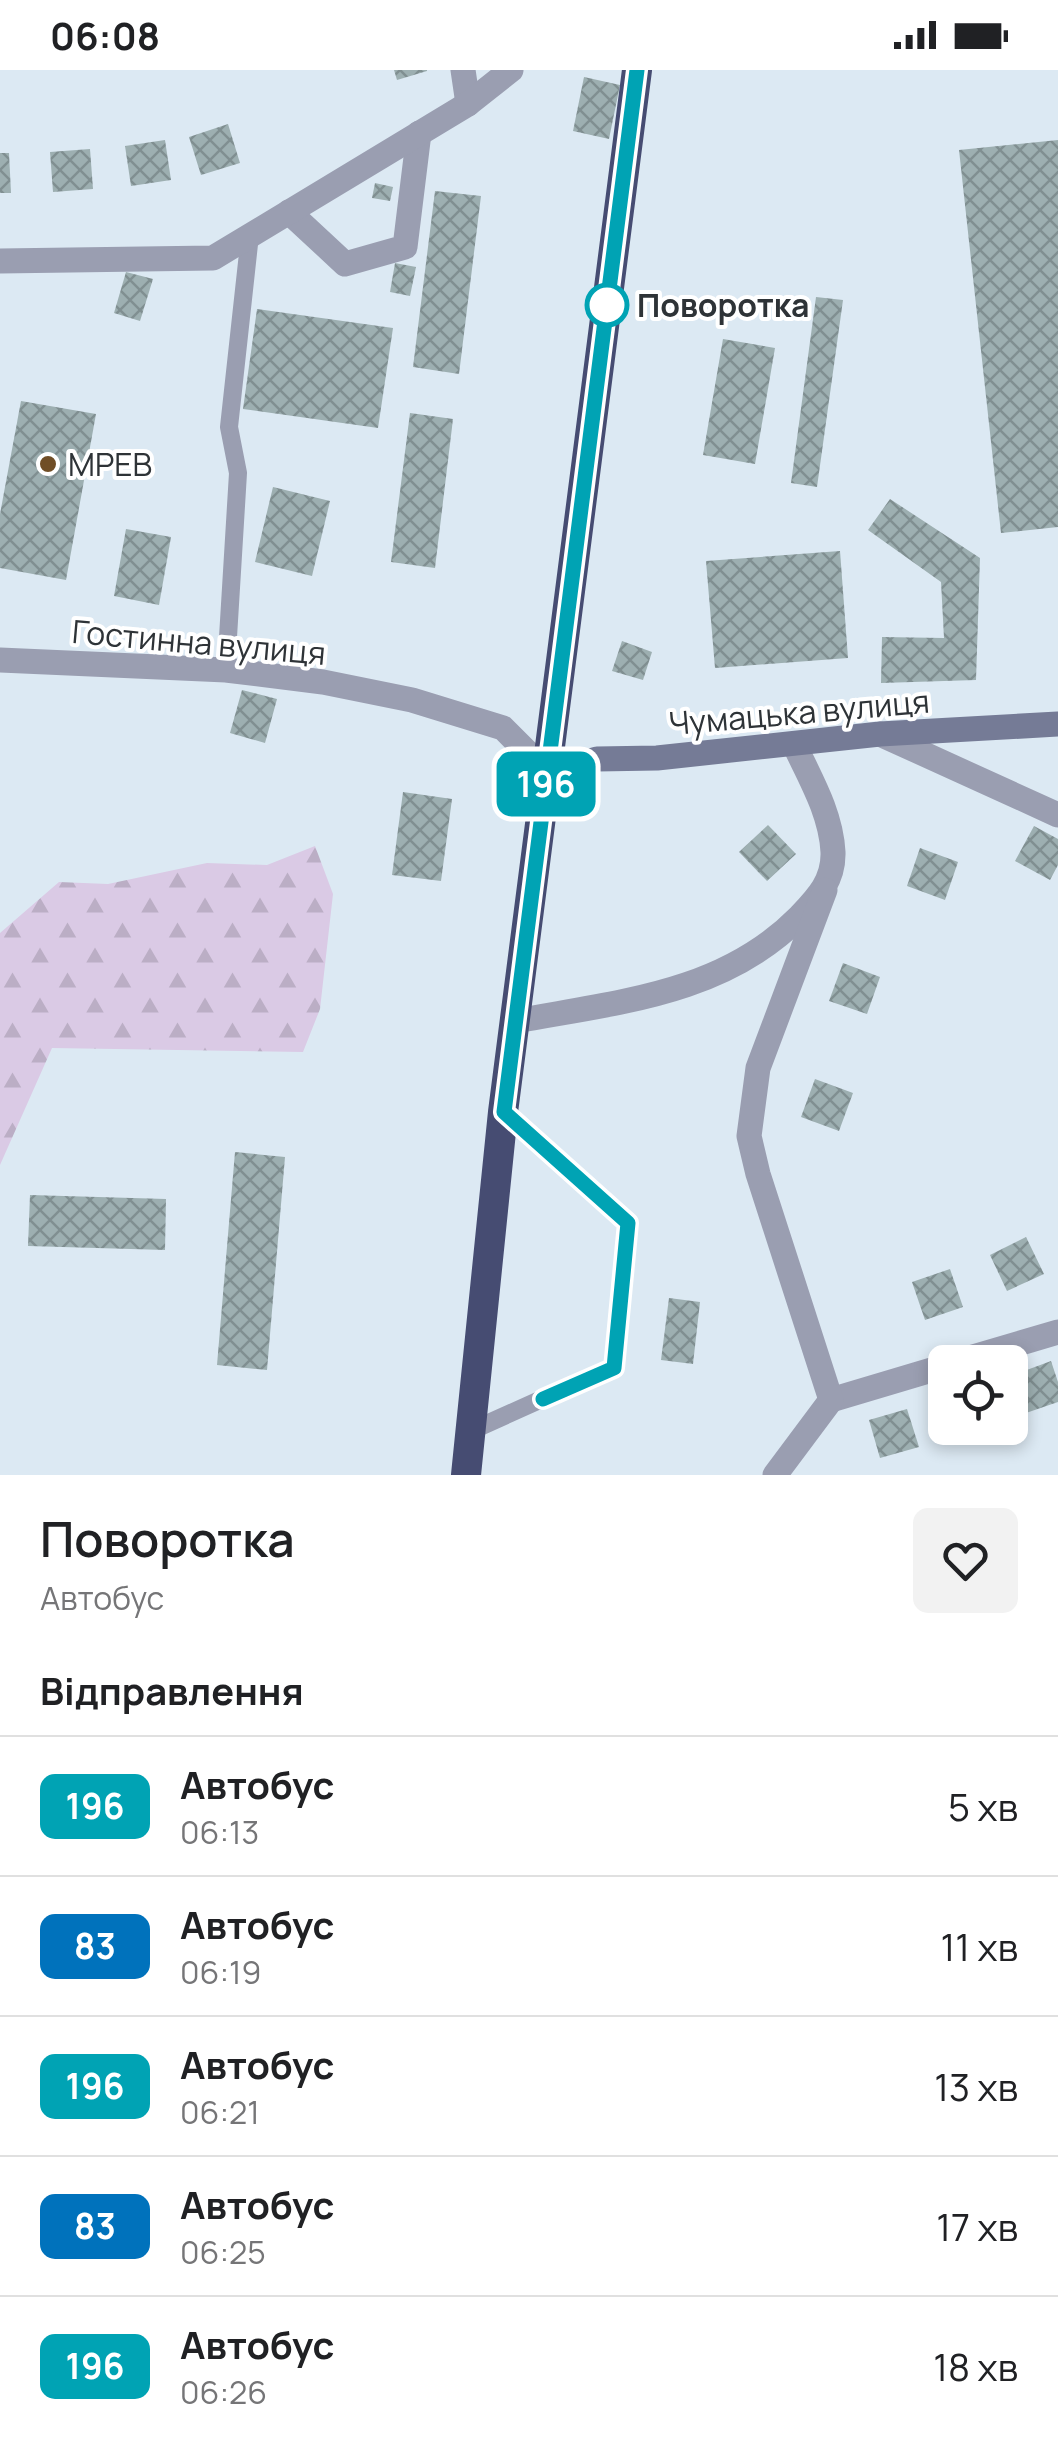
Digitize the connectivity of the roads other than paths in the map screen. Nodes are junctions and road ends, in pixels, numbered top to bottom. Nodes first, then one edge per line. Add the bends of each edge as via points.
1 (463, 70) edge
2 (511, 70) edge
3 (637, 70) edge
4 (468, 104) junction
5 (419, 133) junction
6 (288, 212) junction
7 (250, 235) junction
8 (0, 262) edge
9 (0, 660) edge
10 (226, 670) junction
11 (1058, 724) edge
12 (880, 734) junction
13 (794, 744) junction
14 (548, 773) junction
15 (1058, 816) edge
16 (825, 890) junction
17 (516, 1021) junction
18 (504, 1112) junction
19 (1058, 1332) edge
20 (1014, 1345) edge
21 (928, 1371) edge
22 (831, 1400) junction
23 (473, 1430) junction
24 (466, 1475) edge
25 (774, 1475) edge

1 - 4 street
2 - 4 street
3 - 14 highway
4 - 5 street
5 - 6 street
5 - 6 street via 405,247 345,264
6 - 7 street
7 - 8 street via 213,258
7 - 10 lane via 229,427 238,473
9 - 10 street, Гостинна вулиця
10 - 14 street, Гостинна вулиця via 412,700 503,728
11 - 12 street, Чумацька вулиця
12 - 13 street, Чумацька вулиця
12 - 15 street
13 - 14 street, Чумацька вулиця via 597,759
13 - 16 street via 828,818 834,855
14 - 17 highway
16 - 17 street via 778,937 732,968 661,994
16 - 22 street via 758,1068 749,1136
17 - 18 highway
18 - 23 highway
18 - 23 lane via 628,1223 614,1368
19 - 20 street
21 - 22 street
22 - 25 street
23 - 24 highway

